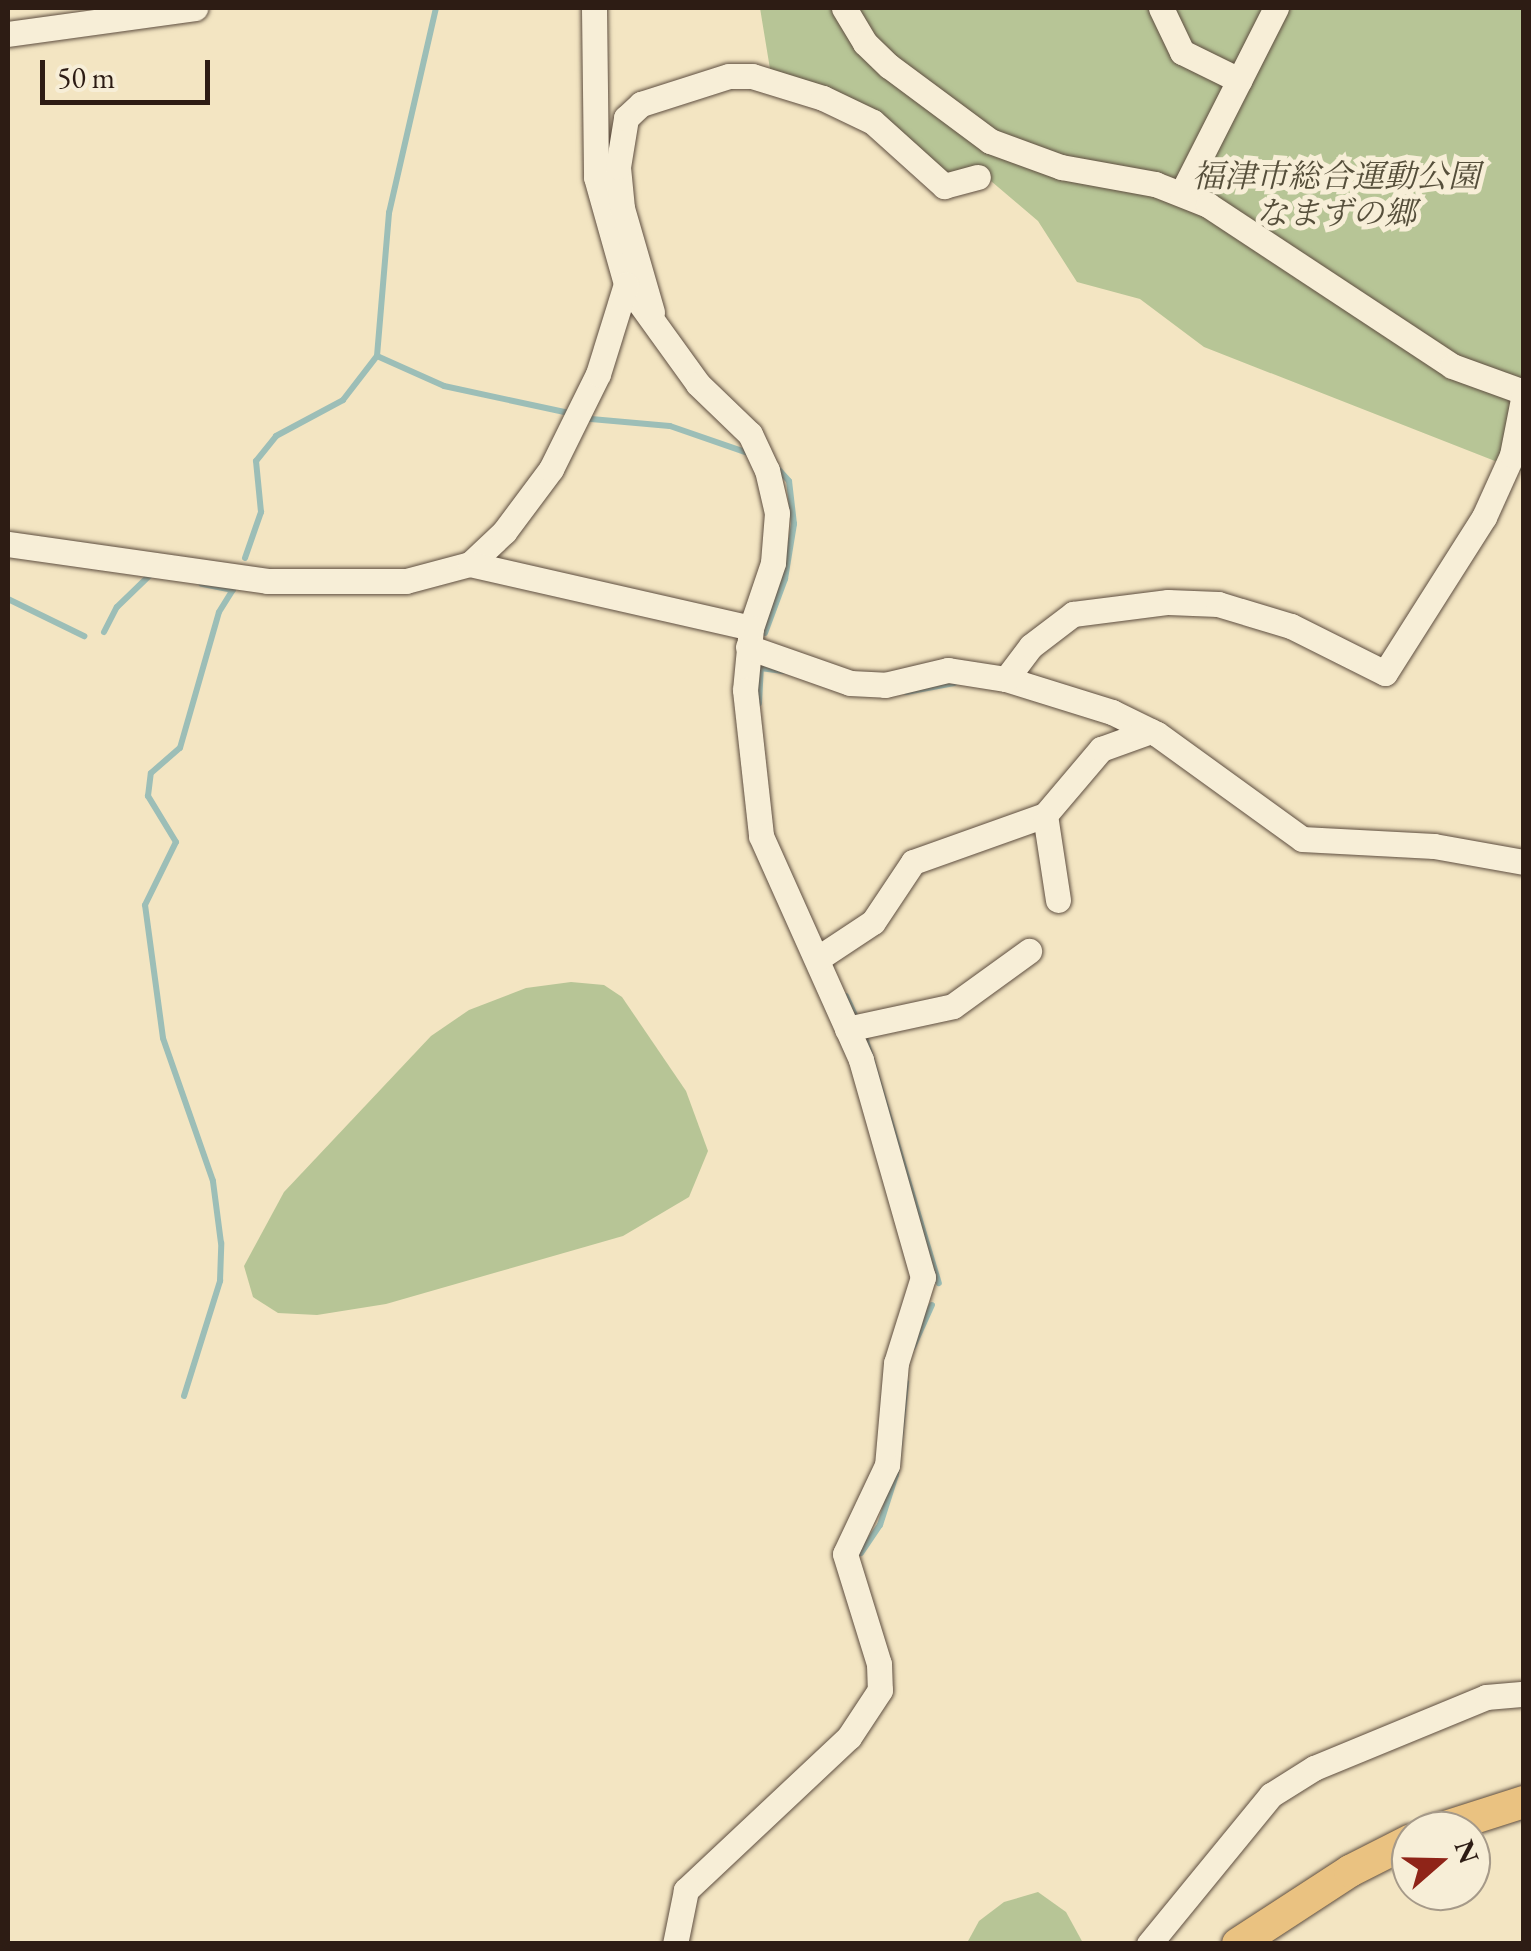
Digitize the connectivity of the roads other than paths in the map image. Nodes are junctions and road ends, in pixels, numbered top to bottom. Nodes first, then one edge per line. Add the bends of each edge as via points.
1 (195, 8) edge
2 (594, 8) edge
3 (844, 8) edge
4 (1162, 8) edge
5 (1276, 8) edge
6 (8, 34) edge
7 (1240, 80) junction
8 (978, 177) dead end
9 (1182, 193) junction
10 (626, 284) junction
11 (656, 327) junction
12 (1524, 393) edge
13 (1518, 458) edge
14 (8, 544) edge
15 (470, 564) junction
16 (749, 638) junction
17 (1006, 679) junction
18 (1151, 732) junction
19 (1045, 815) junction
20 (1524, 862) edge
21 (1058, 900) dead end
22 (1029, 951) dead end
23 (817, 959) junction
24 (847, 1029) junction
25 (1524, 1694) edge
26 (1524, 1802) edge
27 (1491, 1813) edge
28 (1391, 1850) edge
29 (675, 1944) edge
30 (1149, 1944) edge
31 (1238, 1944) edge

1 - 6 street
2 - 10 street via 596,177
3 - 9 street via 889,66 990,141 1061,167
4 - 7 street via 1182,52
5 - 7 street
7 - 9 street
8 - 11 street via 944,186 872,122 752,76 729,76 641,104 626,118 618,167 622,208
9 - 12 street via 1452,366
10 - 11 street
10 - 15 street via 577,422 522,507
11 - 16 street via 763,458 777,512 772,563
12 - 13 street
13 - 17 street via 1385,673 1291,626 1218,604 1168,602 1073,614 1030,646
14 - 15 street via 267,581 406,580
15 - 16 street
16 - 17 street via 850,683 885,684 948,670
16 - 23 street via 746,726 761,836
17 - 18 street
18 - 19 street via 1101,749
18 - 20 street via 1302,838 1434,846
19 - 21 street
19 - 23 street via 912,862 874,922
22 - 24 street via 953,1006
23 - 24 street
24 - 29 street via 884,1129 923,1277 920,1305 896,1363 888,1465 844,1554 879,1664 880,1690 848,1737 686,1890
25 - 30 street via 1486,1697 1314,1768 1271,1795
26 - 27 main road
28 - 31 main road

